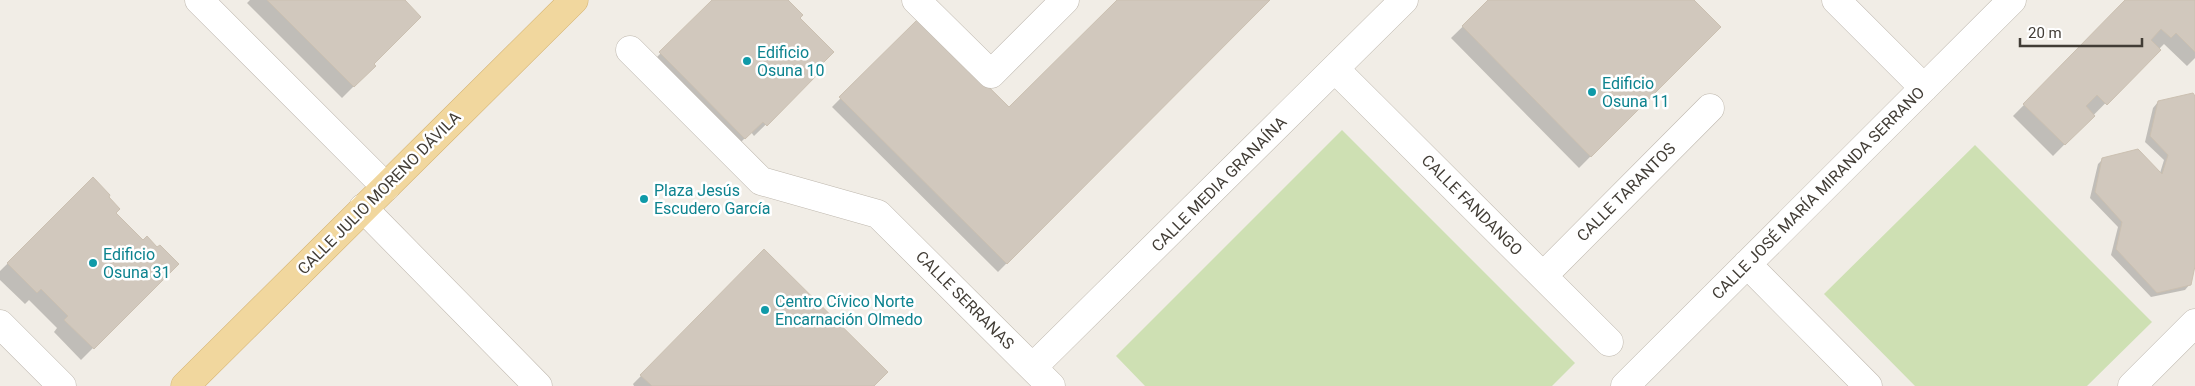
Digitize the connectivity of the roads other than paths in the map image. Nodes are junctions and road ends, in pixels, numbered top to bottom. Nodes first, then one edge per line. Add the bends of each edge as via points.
1 (199, 0) edge
2 (574, 0) edge
3 (916, 0) edge
4 (1065, 0) edge
5 (1404, 0) edge
6 (1836, 0) edge
7 (2012, 0) edge
8 (630, 50) dead end
9 (1335, 69) junction
10 (1924, 88) junction
11 (1710, 108) dead end
12 (386, 187) junction
13 (363, 208) junction
14 (1747, 264) junction
15 (1542, 276) junction
16 (2195, 323) edge
17 (0, 324) edge
18 (1609, 342) dead end
19 (1042, 377) edge
20 (62, 386) edge
21 (184, 386) edge
22 (538, 386) edge
23 (1625, 386) edge
24 (1868, 386) edge
25 (2132, 386) edge

1 - 12 street
2 - 12 main road, CALLE JULIO MORENO DÁVILA
3 - 4 street via 991,74
5 - 9 street, CALLE MEDIA GRANAÍNA
6 - 10 street
7 - 10 street, CALLE JOSÉ MARÍA MIRANDA SERRANO
8 - 19 street, CALLE SERRANAS via 761,181 878,214
9 - 15 street, CALLE FANDANGO
9 - 19 street, CALLE MEDIA GRANAÍNA
10 - 14 street, CALLE JOSÉ MARÍA MIRANDA SERRANO
11 - 15 street, CALLE TARANTOS
12 - 13 main road, CALLE JULIO MORENO DÁVILA
13 - 21 main road, CALLE JULIO MORENO DÁVILA
13 - 22 street
14 - 23 street, CALLE JOSÉ MARÍA MIRANDA SERRANO
14 - 24 street
15 - 18 street, CALLE FANDANGO
16 - 25 street
17 - 20 street

